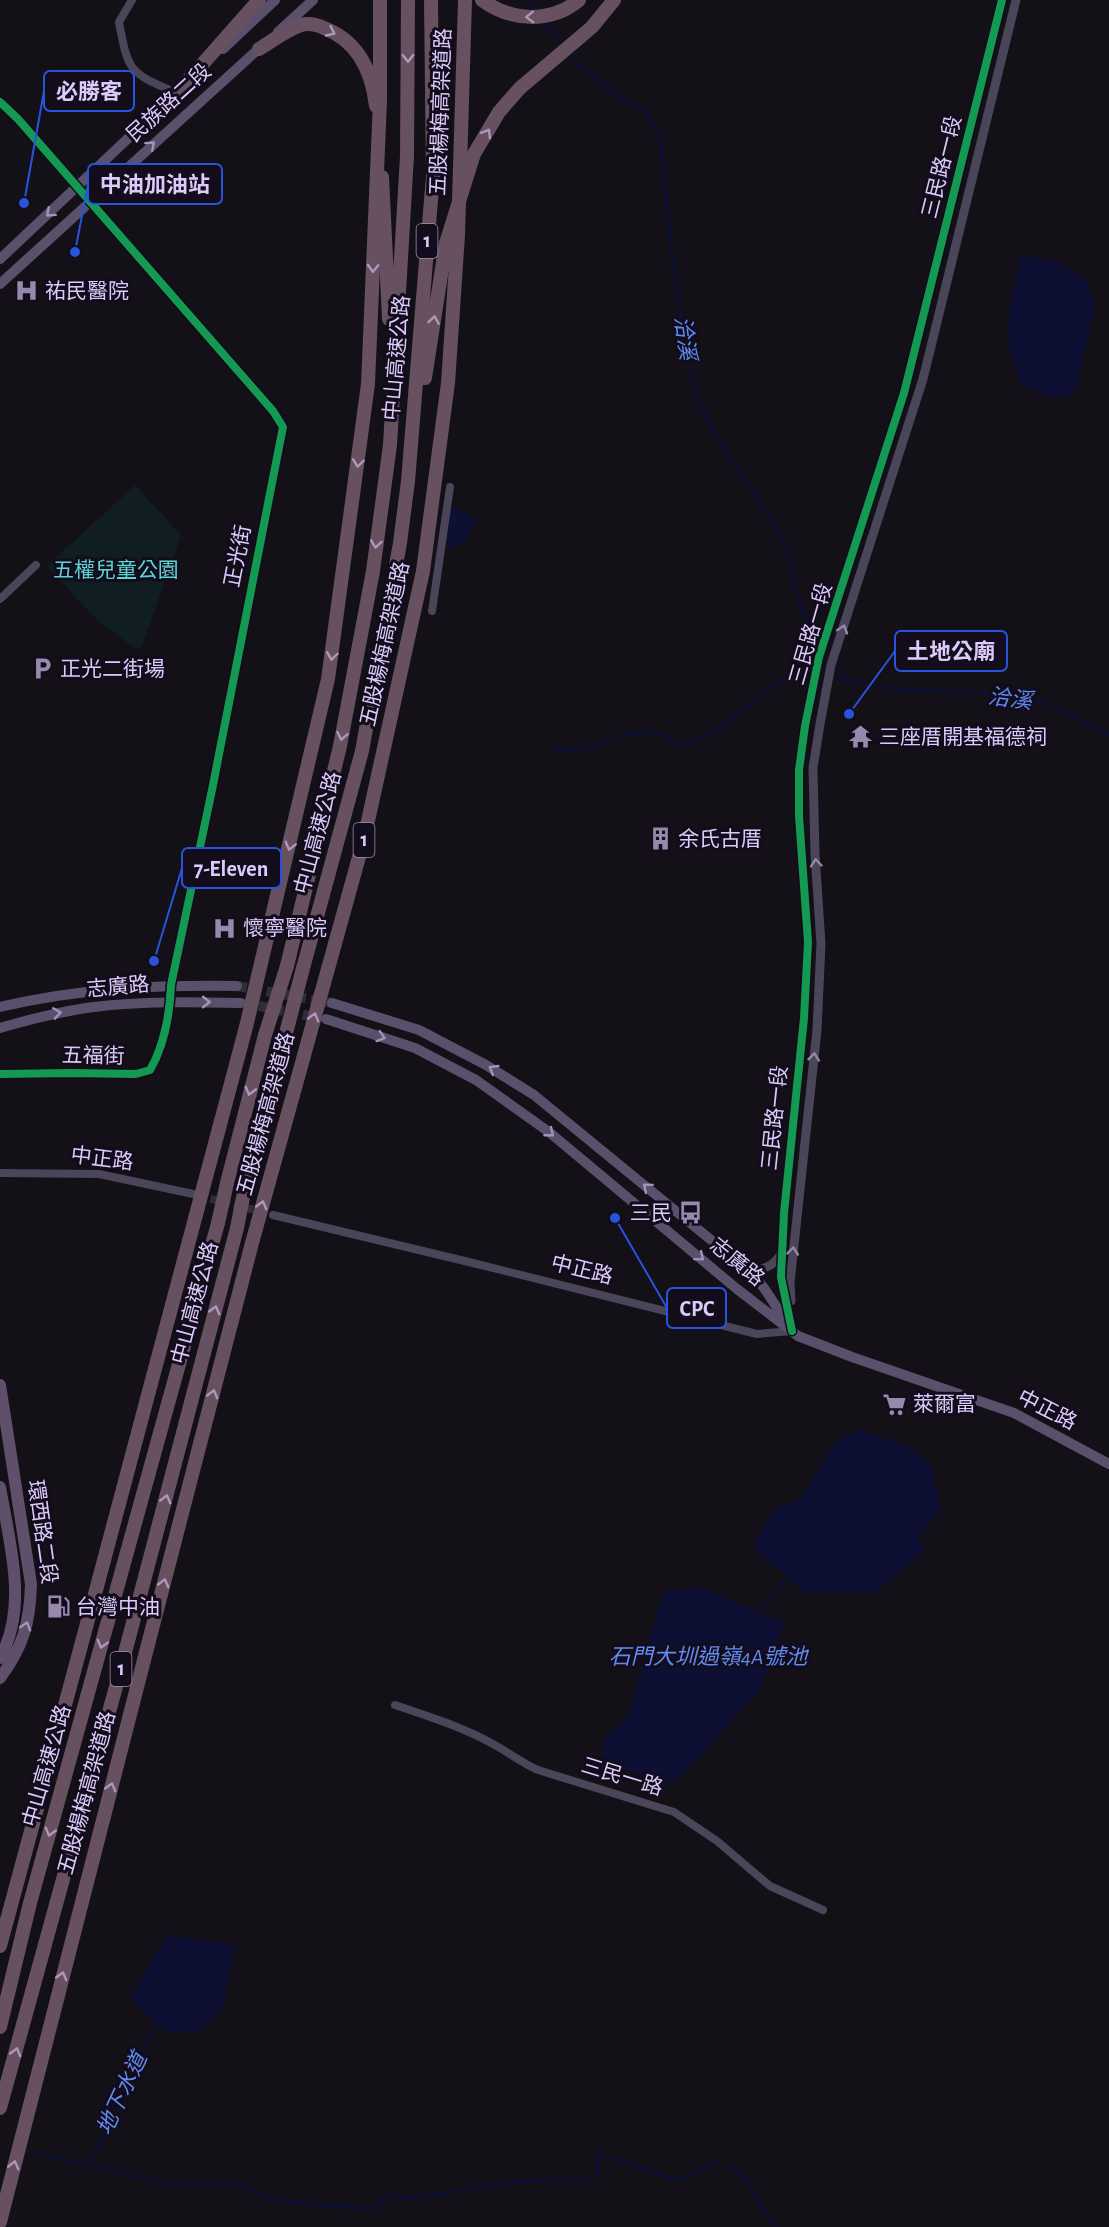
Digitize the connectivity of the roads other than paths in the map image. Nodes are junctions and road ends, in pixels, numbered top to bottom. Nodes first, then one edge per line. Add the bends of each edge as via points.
1 (132, 0) edge
2 (259, 0) edge
3 (276, 0) edge
4 (313, 0) edge
5 (378, 0) edge
6 (408, 0) edge
7 (431, 0) edge
8 (465, 0) edge
9 (482, 0) edge
10 (579, 0) edge
11 (614, 0) edge
12 (1002, 0) edge
13 (1016, 0) edge
14 (260, 48) junction
15 (180, 88) junction
16 (0, 102) edge
17 (378, 117) junction
18 (77, 188) junction
19 (90, 201) junction
20 (0, 259) edge
21 (0, 284) edge
22 (390, 444) junction
23 (408, 481) junction
24 (450, 487) dead end
25 (36, 566) dead end
26 (0, 599) edge
27 (432, 611) dead end
28 (819, 657) junction
29 (831, 665) junction
30 (171, 985) junction
31 (237, 987) tunnel mouth
32 (171, 1002) junction
33 (241, 1002) tunnel mouth
34 (332, 1003) tunnel mouth
35 (0, 1007) edge
36 (326, 1019) tunnel mouth
37 (0, 1028) edge
38 (0, 1074) edge
39 (0, 1173) edge
40 (198, 1195) tunnel mouth
41 (273, 1215) tunnel mouth
42 (783, 1252) junction
43 (749, 1271) junction
44 (792, 1330) junction
45 (0, 1385) edge
46 (1109, 1464) edge
47 (0, 1486) edge
48 (0, 1658) edge
49 (0, 1678) edge
50 (395, 1705) dead end
51 (823, 1910) dead end
52 (0, 1946) edge
53 (0, 2027) edge
54 (0, 2108) edge
55 (0, 2222) edge

1 - 15 street via 119,22 125,56 133,71 148,81
2 - 15 highway
3 - 15 main road, 民族路二段
4 - 14 main road, 民族路二段
5 - 17 highway
5 -> 52 highway, 五股楊梅高架道路 / 1, bridge via 380,101 368,384 328,679 246,1027
6 -> 22 highway, 中山高速公路 / 1 via 407,156
7 - 23 highway, 中山高速公路 / 1 via 432,176
55 -> 8 highway, 五股楊梅高架道路 / 1, bridge via 252,1243 364,839 423,571 448,372 458,235
10 -> 9 highway via 547,16 521,18 496,10
23 -> 11 highway via 446,243 474,154 499,112 520,88 592,27
12 - 28 street, 三民路一段 via 904,393
29 -> 13 street, 三民路一段 via 923,379
14 -> 17 highway via 302,25 316,25 336,33 354,46 374,90
19 -> 14 main road, 民族路二段
15 - 18 main road, 民族路二段
16 - 18 street, 正光街
17 - 22 highway via 389,296
18 - 19 street, 正光街
18 -> 20 main road, 民族路二段
19 - 21 main road, 民族路二段
19 - 30 street, 正光街 via 273,411 282,427
22 -> 53 highway, 中山高速公路 / 1, bridge via 373,571 340,746 287,966 30,1903
54 -> 23 highway, 中山高速公路 / 1, bridge via 117,1683 362,751
24 - 27 street
25 - 26 street
28 - 29 street
28 - 42 street, 三民路一段 via 799,770 808,942
44 -> 29 street, 三民路一段 via 790,1283 817,1030 821,944 813,768
30 - 31 main road, 志廣路
30 - 32 street, 正光街
30 - 35 main road, 志廣路 via 102,989
32 -> 33 main road, 志廣路
37 -> 32 main road, 志廣路 via 95,1007
32 - 38 street, 五福街 via 158,1056 150,1070 136,1074
43 -> 34 main road, 志廣路 via 534,1095 419,1030
36 -> 44 main road, 志廣路 via 415,1048 476,1080 540,1125
39 - 40 street, 中正路 via 99,1174
41 - 44 street, 中正路 via 757,1334
42 - 43 street via 766,1269
42 - 44 street, 三民路一段 via 781,1277
43 - 44 main road, 志廣路
44 - 46 main road, 中正路 via 846,1355 1014,1413
49 -> 45 main road, 環西路二段 via 25,1633 31,1613 32,1584
47 - 48 main road, 環西路二段 via 16,1599 10,1636
50 - 51 street, 三民一路 via 454,1725 538,1770 674,1812 717,1841 770,1886

